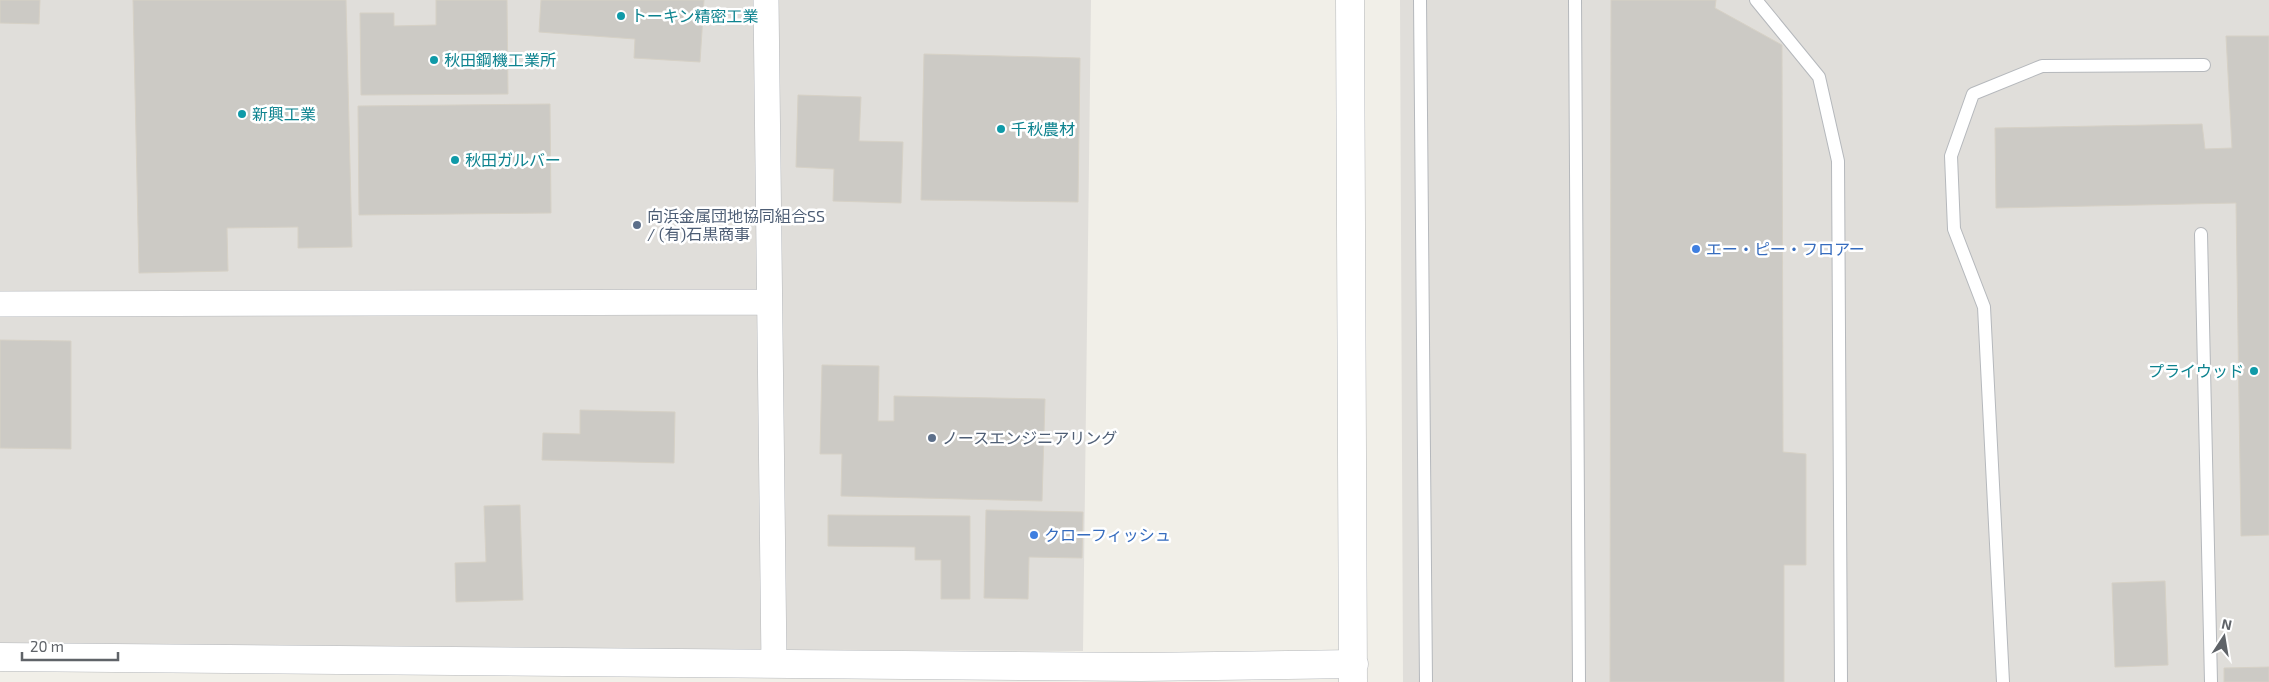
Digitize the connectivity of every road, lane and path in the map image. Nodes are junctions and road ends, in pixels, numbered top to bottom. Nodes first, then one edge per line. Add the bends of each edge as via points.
1 (766, 0) edge
2 (1350, 0) edge
3 (1420, 0) edge
4 (1575, 0) edge
5 (1756, 0) edge
6 (2204, 65) dead end
7 (2201, 234) dead end
8 (768, 302) junction
9 (0, 304) edge
10 (0, 657) edge
11 (774, 664) junction
12 (1354, 673) edge
13 (1426, 682) edge
14 (1579, 682) edge
15 (1841, 682) edge
16 (2003, 682) edge
17 (2211, 682) edge

1 - 8 street
2 - 12 street
3 - 13 lane
4 - 14 lane
5 - 15 lane via 1819,77 1838,162
6 - 16 lane via 2042,66 1973,94 1952,156 1954,229 1984,307
7 - 17 lane
8 - 9 street
8 - 11 street
10 - 11 street
11 - 12 street via 1141,667

